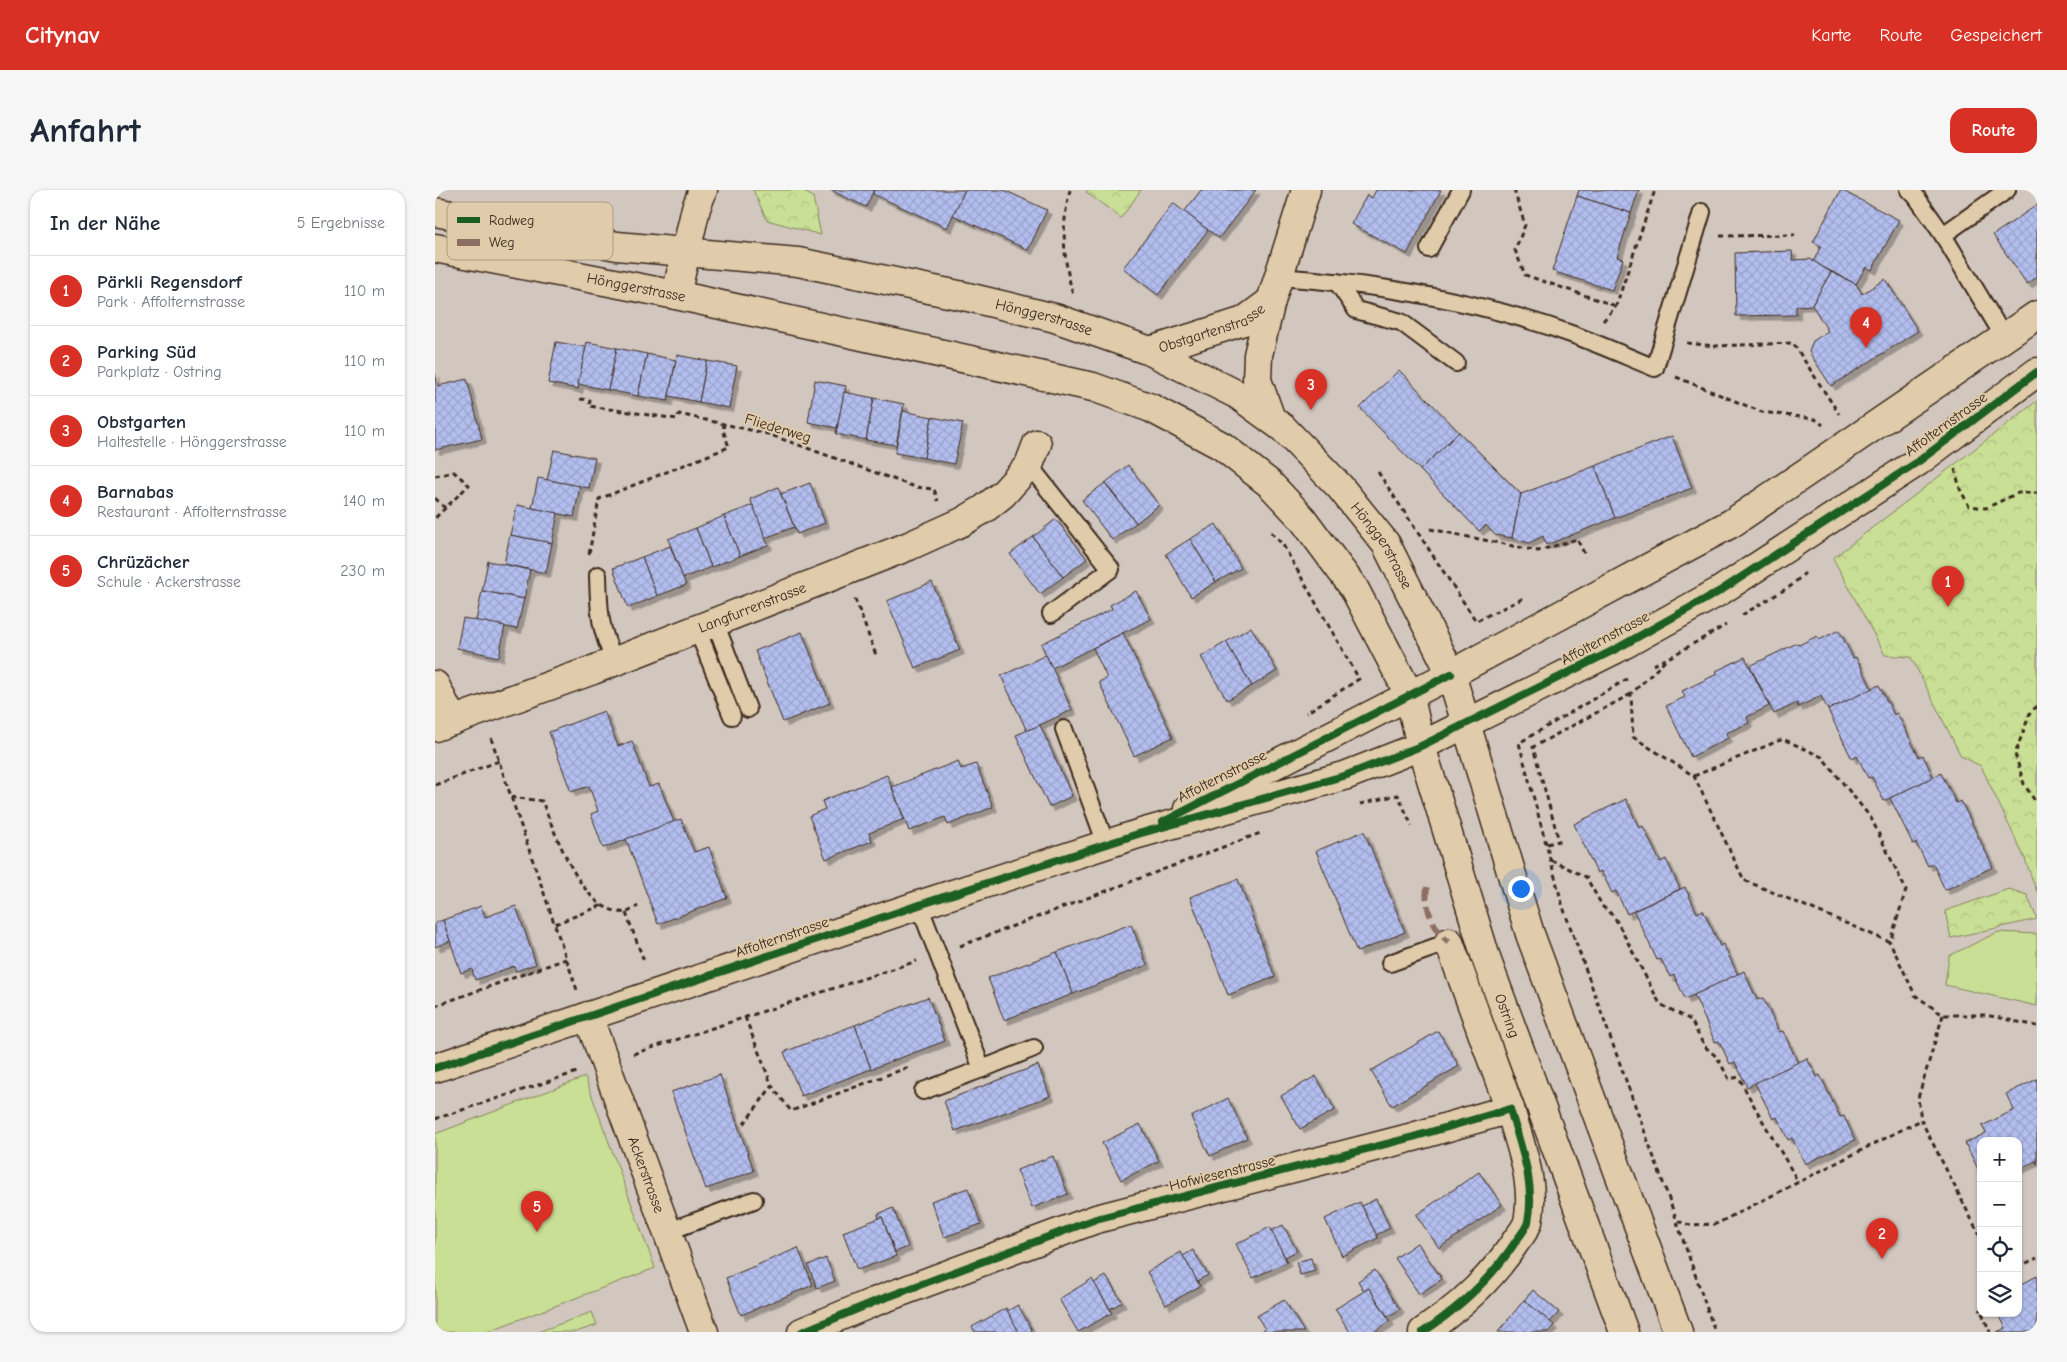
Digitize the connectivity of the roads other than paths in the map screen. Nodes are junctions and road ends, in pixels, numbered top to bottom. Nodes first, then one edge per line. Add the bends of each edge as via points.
1 (703, 190) edge
2 (1306, 190) edge
3 (1461, 190) edge
4 (1909, 190) edge
5 (2007, 190) edge
6 (1702, 212) dead end
7 (1943, 236) junction
8 (613, 245) edge
9 (1429, 249) dead end
10 (686, 252) junction
11 (496, 260) edge
12 (1337, 282) junction
13 (1275, 289) junction
14 (675, 295) junction
15 (2037, 314) edge
16 (2004, 337) junction
17 (1150, 351) junction
18 (1456, 363) dead end
19 (2035, 377) edge
20 (1271, 419) junction
21 (1033, 454) joint
22 (598, 576) dead end
23 (1051, 614) dead end
24 (706, 625) junction
25 (615, 661) junction
26 (1451, 674) junction
27 (435, 685) edge
28 (1409, 694) junction
29 (749, 708) dead end
30 (732, 716) dead end
31 (444, 724) edge
32 (1466, 724) junction
33 (1064, 729) dead end
34 (1421, 746) junction
35 (1138, 834) junction
36 (1106, 844) junction
37 (919, 905) junction
38 (1449, 942) joint
39 (1390, 962) dead end
40 (588, 1016) junction
41 (1034, 1048) dead end
42 (435, 1068) edge
43 (982, 1069) junction
44 (923, 1091) dead end
45 (1510, 1109) junction
46 (754, 1200) dead end
47 (667, 1232) junction
48 (704, 1332) edge
49 (802, 1332) edge
50 (1423, 1332) edge
51 (1624, 1332) edge
52 (1678, 1332) edge

1 - 10 street
2 - 13 street, Obstgartenstrasse
3 - 9 lane
4 - 7 lane
5 - 7 lane
6 - 12 lane via 1655,368 1586,340 1487,310 1423,294
7 - 16 lane
8 - 10 street, Hönggerstrasse
10 - 14 street
10 - 17 street, Hönggerstrasse via 798,262 968,297 1055,318
11 - 14 street, Hönggerstrasse
12 - 13 lane
12 - 18 lane via 1356,310 1401,322
13 - 17 street, Obstgartenstrasse via 1244,321
13 - 20 street, Obstgartenstrasse via 1257,355 1257,380
14 - 28 street, Hönggerstrasse via 1093,387 1151,408 1214,442 1270,484 1302,518 1354,588
15 - 16 street, Affolternstrasse
16 - 26 street, Affolternstrasse via 1732,522
17 - 20 street, Hönggerstrasse via 1238,395
19 - 32 street, Affolternstrasse via 1919,461 1735,582 1615,649
20 - 26 street, Hönggerstrasse via 1340,487 1386,544
21 - 23 lane via 1111,569
21 - 24 street, Langfurrenstrasse via 1003,494 962,522
22 - 25 lane via 599,619
24 - 25 street, Langfurrenstrasse
24 - 29 lane
24 - 30 lane
25 - 31 street, Langfurrenstrasse
26 - 28 street, Affolternstrasse
26 - 32 street, Hönggerstrasse
27 - 31 street
28 - 34 street, Ostring
28 - 35 street, Affolternstrasse
32 - 34 street, Affolternstrasse
32 - 52 street via 1530,934
33 - 36 lane
34 - 35 street, Affolternstrasse via 1347,776
34 - 51 street, Ostring via 1487,961
35 - 36 street, Affolternstrasse
36 - 37 street, Affolternstrasse
37 - 40 street, Affolternstrasse
37 - 43 lane
38 - 39 lane
38 - 45 street
40 - 42 street, Affolternstrasse
40 - 47 street, Ackerstrasse
41 - 43 lane
43 - 44 lane
45 - 49 street, Hofwiesenstrasse via 1095,1219
45 - 50 street via 1529,1177 1528,1223 1483,1284
46 - 47 lane
47 - 48 street, Ackerstrasse

